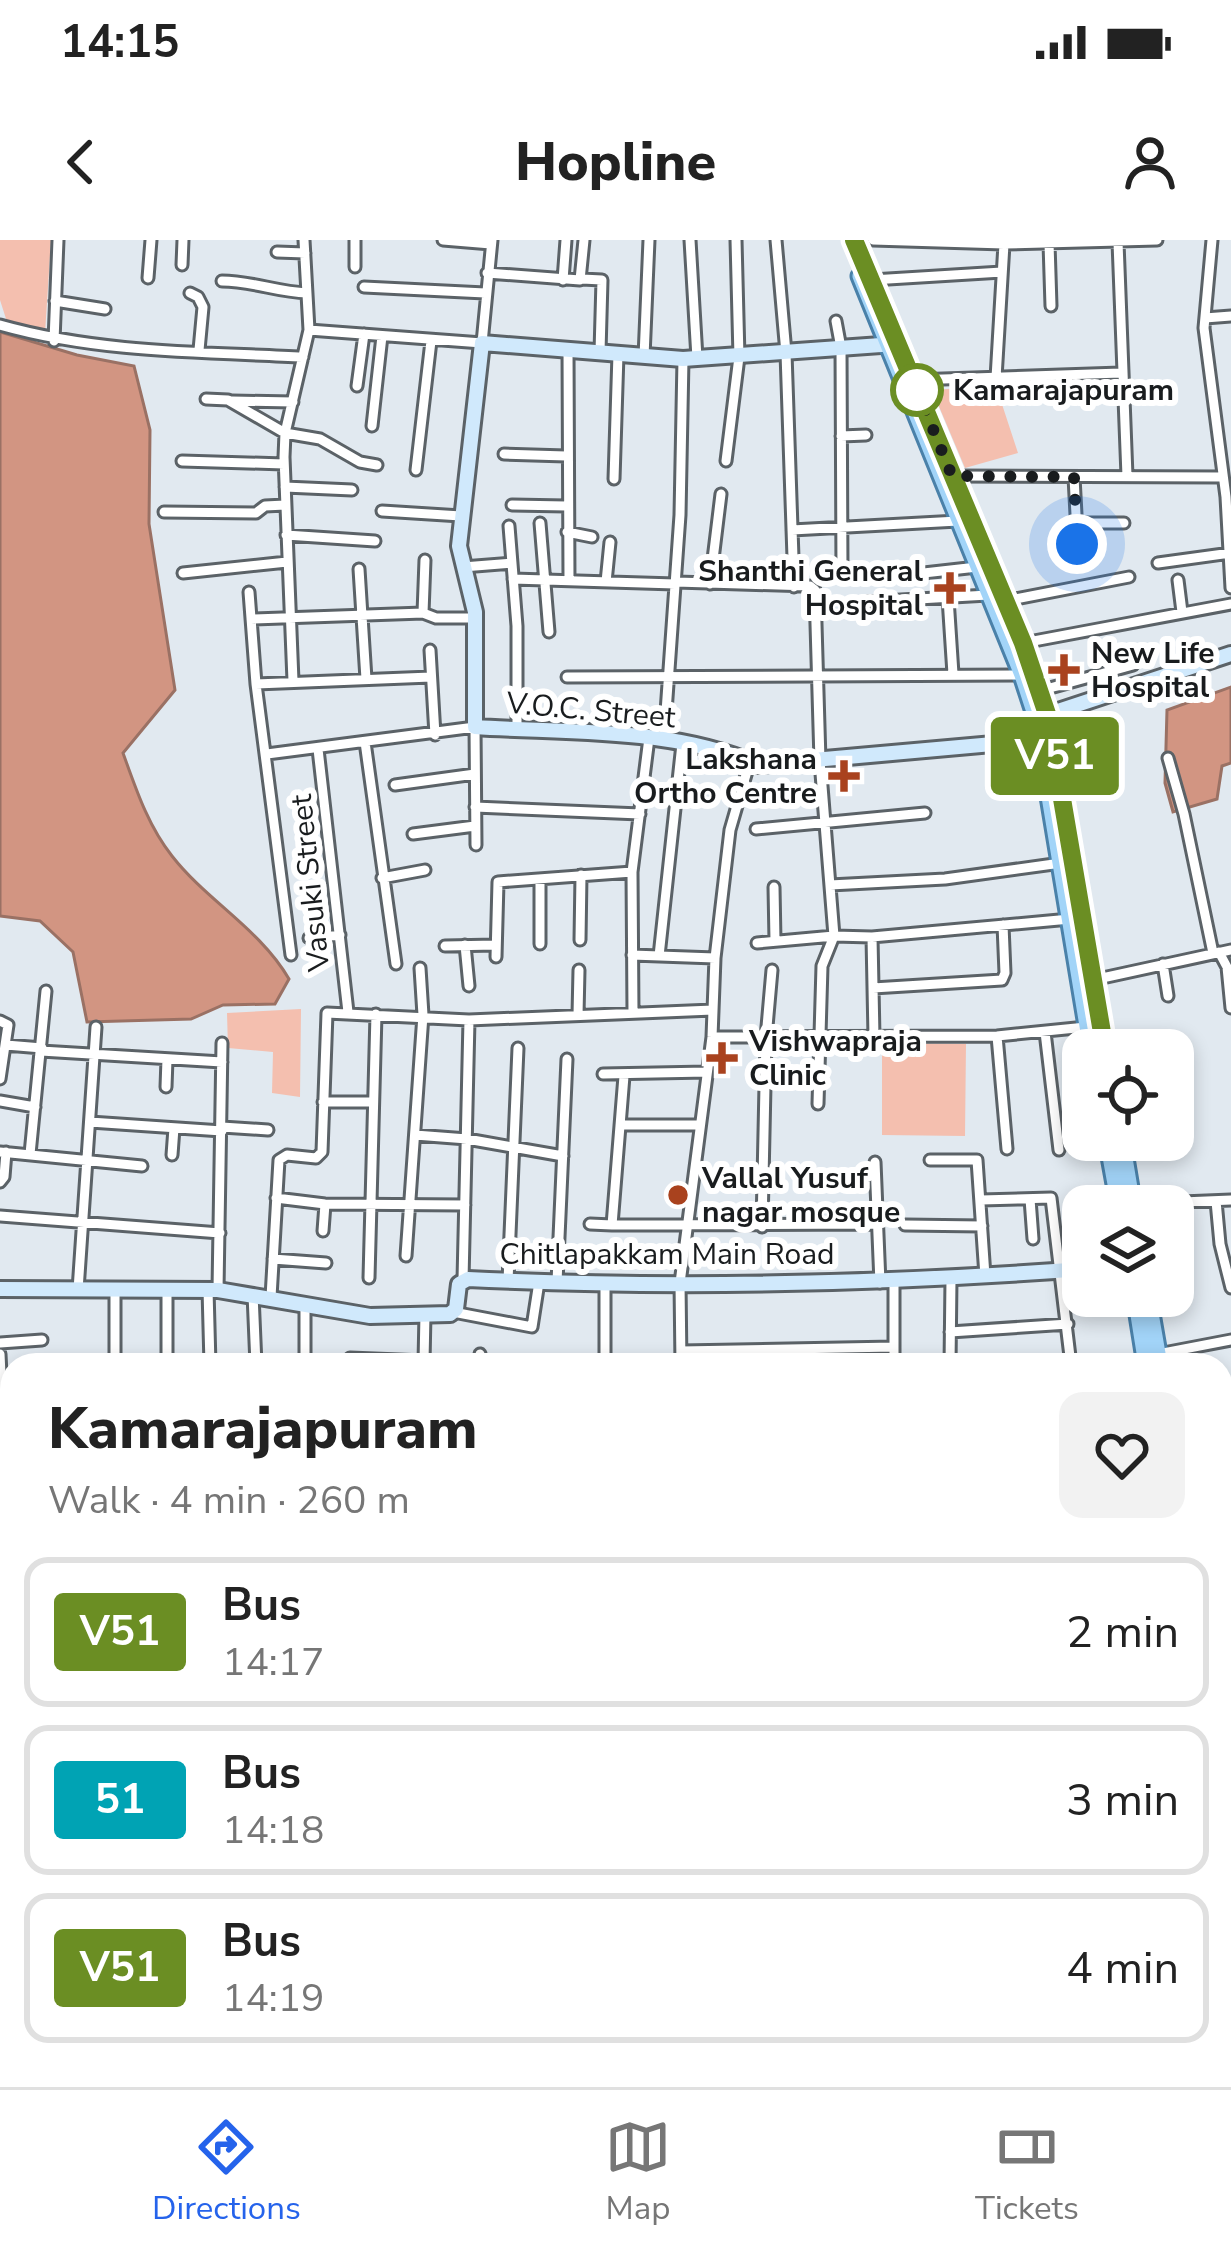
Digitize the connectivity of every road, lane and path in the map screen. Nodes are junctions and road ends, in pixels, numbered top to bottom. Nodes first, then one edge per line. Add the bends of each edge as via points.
1 (58, 240) edge
2 (151, 240) edge
3 (183, 240) edge
4 (304, 240) edge
5 (355, 240) edge
6 (443, 240) edge
7 (566, 240) edge
8 (584, 240) edge
9 (649, 240) edge
10 (690, 240) edge
11 (736, 240) edge
12 (776, 240) edge
13 (850, 240) edge
14 (872, 240) edge
15 (1157, 240) edge
16 (1212, 240) edge
17 (891, 241) edge
18 (1106, 241) edge
19 (492, 242) edge
20 (1036, 242) edge
21 (1118, 242) edge
22 (998, 243) edge
23 (1049, 243) junction
24 (277, 252) dead end
25 (305, 253) junction
26 (182, 266) dead end
27 (356, 267) dead end
28 (1002, 272) junction
29 (487, 273) junction
30 (148, 278) dead end
31 (582, 279) junction
32 (563, 280) junction
33 (872, 280) junction
34 (223, 281) dead end
35 (364, 286) dead end
36 (485, 292) junction
37 (190, 293) dead end
38 (307, 293) junction
39 (56, 302) junction
40 (1051, 306) dead end
41 (105, 309) dead end
42 (1231, 316) edge
43 (1205, 318) junction
44 (836, 321) dead end
45 (0, 325) edge
46 (310, 330) junction
47 (364, 334) junction
48 (382, 336) junction
49 (54, 340) junction
50 (431, 340) junction
51 (482, 343) junction
52 (893, 345) junction
53 (568, 349) junction
54 (841, 349) junction
55 (199, 350) junction
56 (600, 352) junction
57 (786, 353) junction
58 (618, 354) junction
59 (303, 357) junction
60 (644, 357) junction
61 (739, 357) junction
62 (690, 359) junction
63 (1121, 373) junction
64 (996, 378) junction
65 (913, 380) junction
66 (357, 386) dead end
67 (206, 399) dead end
68 (228, 400) junction
69 (293, 402) junction
70 (1231, 426) edge
71 (372, 427) dead end
72 (1215, 428) junction
73 (285, 433) junction
74 (866, 435) dead end
75 (841, 436) junction
76 (504, 454) dead end
77 (566, 456) junction
78 (182, 461) dead end
79 (726, 461) dead end
80 (284, 464) junction
81 (377, 465) dead end
82 (416, 470) dead end
83 (952, 476) junction
84 (1127, 476) junction
85 (1074, 477) junction
86 (1223, 477) junction
87 (614, 479) dead end
88 (285, 488) junction
89 (352, 490) dead end
90 (722, 494) dead end
91 (1229, 496) edge
92 (285, 505) junction
93 (512, 506) dead end
94 (566, 506) junction
95 (382, 511) dead end
96 (164, 512) dead end
97 (461, 516) junction
98 (958, 521) junction
99 (540, 523) dead end
100 (1076, 523) junction
101 (1124, 523) dead end
102 (508, 526) dead end
103 (841, 529) junction
104 (792, 530) junction
105 (567, 532) junction
106 (286, 535) junction
107 (592, 537) dead end
108 (375, 541) dead end
109 (610, 542) dead end
110 (1078, 552) dead end
111 (1230, 553) edge
112 (425, 560) dead end
113 (287, 562) junction
114 (1158, 562) dead end
115 (512, 563) junction
116 (463, 567) junction
117 (977, 567) junction
118 (359, 569) dead end
119 (183, 573) dead end
120 (1129, 577) dead end
121 (513, 579) junction
122 (544, 579) junction
123 (569, 580) junction
124 (1178, 580) dead end
125 (606, 582) junction
126 (675, 583) junction
127 (710, 584) junction
128 (794, 587) junction
129 (1231, 588) edge
130 (249, 592) dead end
131 (988, 595) junction
132 (948, 598) junction
133 (1005, 601) junction
134 (866, 602) dead end
135 (1231, 604) edge
136 (1182, 612) junction
137 (423, 613) junction
138 (362, 614) junction
139 (290, 617) junction
140 (475, 618) junction
141 (251, 620) junction
142 (548, 632) dead end
143 (1023, 643) junction
144 (430, 650) dead end
145 (1231, 654) edge
146 (1133, 665) dead end
147 (818, 673) junction
148 (953, 674) junction
149 (1022, 674) junction
150 (567, 676) dead end
151 (669, 676) junction
152 (431, 677) junction
153 (366, 679) junction
154 (293, 681) junction
155 (256, 684) junction
156 (1039, 691) junction
157 (1042, 718) junction
158 (475, 728) junction
159 (517, 730) junction
160 (434, 735) junction
161 (657, 739) junction
162 (1045, 739) junction
163 (365, 742) junction
164 (682, 744) junction
165 (318, 748) junction
166 (267, 754) junction
167 (1168, 758) dead end
168 (750, 761) junction
169 (820, 761) junction
170 (475, 774) junction
171 (394, 785) dead end
172 (476, 807) junction
173 (925, 813) dead end
174 (640, 814) junction
175 (825, 822) junction
176 (476, 826) junction
177 (756, 829) dead end
178 (412, 834) dead end
179 (476, 845) dead end
180 (1061, 863) junction
181 (425, 870) dead end
182 (632, 872) junction
183 (581, 875) junction
184 (382, 878) junction
185 (540, 878) junction
186 (830, 885) junction
187 (774, 887) dead end
188 (1070, 919) junction
189 (1003, 925) junction
190 (340, 935) junction
191 (835, 936) junction
192 (872, 937) junction
193 (308, 938) dead end
194 (580, 940) dead end
195 (775, 941) junction
196 (757, 943) dead end
197 (540, 944) dead end
198 (446, 946) dead end
199 (465, 946) junction
200 (1221, 952) edge
201 (291, 955) dead end
202 (632, 955) junction
203 (659, 956) junction
204 (715, 958) junction
205 (396, 964) dead end
206 (1163, 964) junction
207 (420, 968) dead end
208 (579, 970) dead end
209 (772, 970) dead end
210 (1093, 980) junction
211 (469, 986) dead end
212 (873, 988) junction
213 (46, 991) dead end
214 (1230, 993) edge
215 (1168, 996) dead end
216 (1231, 1008) edge
217 (713, 1010) junction
218 (348, 1012) junction
219 (632, 1013) junction
220 (376, 1014) junction
221 (423, 1015) junction
222 (578, 1015) junction
223 (469, 1020) junction
224 (0, 1021) edge
225 (1086, 1027) joint
226 (96, 1028) dead end
227 (1101, 1029) edge
228 (1045, 1032) junction
229 (998, 1036) junction
230 (712, 1037) junction
231 (874, 1037) junction
232 (766, 1038) junction
233 (820, 1038) junction
234 (222, 1043) dead end
235 (6, 1045) junction
236 (518, 1048) dead end
237 (42, 1050) junction
238 (94, 1054) junction
239 (167, 1059) junction
240 (567, 1059) dead end
241 (222, 1062) junction
242 (707, 1072) junction
243 (604, 1074) dead end
244 (624, 1076) junction
245 (0, 1079) edge
246 (166, 1087) dead end
247 (0, 1101) edge
248 (323, 1102) junction
249 (372, 1102) junction
250 (818, 1104) dead end
251 (35, 1107) junction
252 (90, 1121) junction
253 (620, 1126) junction
254 (700, 1126) junction
255 (174, 1128) junction
256 (222, 1129) junction
257 (268, 1130) dead end
258 (415, 1135) junction
259 (466, 1139) junction
260 (513, 1147) junction
261 (1007, 1149) dead end
262 (1059, 1150) dead end
263 (30, 1154) junction
264 (172, 1154) dead end
265 (3, 1155) edge
266 (563, 1156) junction
267 (87, 1160) junction
268 (931, 1160) dead end
269 (875, 1162) dead end
270 (142, 1166) dead end
271 (0, 1182) edge
272 (276, 1198) junction
273 (1030, 1198) junction
274 (980, 1200) junction
275 (1231, 1200) edge
276 (1216, 1201) junction
277 (1194, 1202) edge
278 (325, 1204) junction
279 (368, 1205) junction
280 (411, 1205) junction
281 (465, 1205) junction
282 (0, 1216) edge
283 (82, 1222) junction
284 (590, 1224) dead end
285 (875, 1224) junction
286 (612, 1225) junction
287 (686, 1226) junction
288 (905, 1226) dead end
289 (982, 1226) junction
290 (762, 1227) junction
291 (323, 1232) dead end
292 (220, 1233) junction
293 (1033, 1239) dead end
294 (406, 1256) dead end
295 (273, 1259) junction
296 (326, 1263) dead end
297 (1061, 1270) junction
298 (986, 1276) junction
299 (369, 1278) dead end
300 (951, 1279) junction
301 (463, 1280) junction
302 (508, 1281) junction
303 (539, 1282) junction
304 (557, 1282) junction
305 (680, 1282) junction
306 (887, 1283) junction
307 (605, 1284) junction
308 (1231, 1288) edge
309 (0, 1289) edge
310 (167, 1289) junction
311 (213, 1289) junction
312 (78, 1290) junction
313 (115, 1290) junction
314 (253, 1294) junction
315 (271, 1297) junction
316 (305, 1306) junction
317 (453, 1312) junction
318 (424, 1314) junction
319 (1141, 1317) edge
320 (1150, 1317) edge
321 (1067, 1324) junction
322 (950, 1332) junction
323 (42, 1340) dead end
324 (1231, 1340) edge
325 (0, 1343) edge
326 (894, 1347) junction
327 (821, 1348) junction
328 (748, 1350) joint
329 (681, 1351) joint
330 (115, 1353) edge
331 (167, 1353) edge
332 (210, 1353) edge
333 (255, 1353) edge
334 (305, 1353) edge
335 (424, 1353) edge
336 (605, 1353) edge
337 (821, 1353) edge
338 (894, 1353) edge
339 (950, 1353) edge
340 (1070, 1353) edge
341 (1153, 1353) edge
342 (1154, 1353) edge
343 (1184, 1353) edge

1 - 39 street
2 - 30 street
3 - 26 street
4 - 25 street
5 - 27 street
6 - 19 street
7 - 32 street
8 - 31 street
9 - 60 street
10 - 62 street
11 - 61 street
12 - 57 street
13 - 33 main road
13 - 52 main road
14 - 17 street
15 - 21 street
16 - 43 street
17 - 22 street
18 - 21 street
18 - 23 street
19 - 29 street
20 - 22 street
20 - 23 street
21 - 63 street
22 - 28 street
23 - 40 street
24 - 25 street
25 - 38 street
28 - 33 street
28 - 64 street
29 - 32 street
29 - 36 street
31 - 32 street
31 - 56 street via 602,280
33 - 52 main road
34 - 38 street
35 - 36 street
36 - 51 street
37 - 55 street via 203,308
38 - 46 street
39 - 41 street
39 - 49 street
42 - 43 street
43 - 72 street
44 - 54 street
45 - 49 street
46 - 47 street
46 - 59 street
47 - 48 street
47 - 66 street
48 - 50 street
48 - 71 street
49 - 55 street
50 - 51 street
50 - 82 street
51 - 53 street
51 - 97 street
52 - 54 street
52 - 65 main road
52 - 98 main road
53 - 56 street
53 - 77 street
54 - 57 street
54 - 75 street
55 - 59 street
56 - 58 street
57 - 61 street
57 - 104 street
58 - 60 street
58 - 87 street
59 - 69 street
60 - 62 street
61 - 62 street
61 - 79 street
62 - 126 street
63 - 64 street
63 - 84 street
64 - 65 street
65 - 83 main road
67 - 68 street
68 - 69 street
68 - 73 street
69 - 73 street
70 - 72 street
72 - 86 street
73 - 80 street
73 - 81 street
74 - 75 street
75 - 103 street
76 - 77 street
77 - 94 street
78 - 80 street
80 - 88 street
83 - 85 street
83 - 133 main road
84 - 85 street
84 - 86 street
85 - 100 street
86 - 91 street
88 - 89 street
88 - 92 street
90 - 127 street
91 - 111 street
92 - 96 street via 256,513
92 - 106 street
93 - 94 street
94 - 105 street
95 - 97 street
97 - 116 street
98 - 103 street
98 - 117 main road
99 - 122 street
100 - 101 street
100 - 110 street
102 - 115 street
103 - 104 street
103 - 117 street via 846,576
104 - 128 street
105 - 107 street
105 - 123 street
106 - 108 street
106 - 113 street
109 - 125 street
111 - 114 street
111 - 129 street
112 - 137 street
113 - 119 street
113 - 139 street
115 - 116 street
115 - 121 street
116 - 140 street
117 - 131 main road
118 - 138 street
120 - 133 street
121 - 122 street
121 - 159 street
122 - 123 street
122 - 142 street
123 - 125 street
124 - 136 street
125 - 126 street
126 - 127 street
126 - 151 street
127 - 128 street
128 - 147 street via 815,590
130 - 141 street
131 - 132 street
131 - 149 main road
132 - 134 street
132 - 148 street
133 - 143 main road
135 - 136 street
136 - 143 street
137 - 138 street
137 - 140 street
138 - 139 street
138 - 153 street
139 - 141 street
139 - 154 street
140 - 158 street
141 - 155 street
143 - 156 main road
144 - 152 street
145 - 157 street
146 - 156 street
147 - 148 street
147 - 151 street
147 - 169 street
148 - 149 street
149 - 157 main road
150 - 151 street
151 - 161 street
152 - 153 street
152 - 160 street
153 - 154 street
154 - 155 street
155 - 166 street
156 - 157 main road
157 - 162 main road
158 - 159 street, V.O.C. Street
158 - 160 street, V.O.C. Street
158 - 170 street
159 - 161 street, V.O.C. Street
160 - 163 street, V.O.C. Street
161 - 164 street, V.O.C. Street
161 - 174 street
162 - 169 street, V.O.C. Street
162 - 180 main road
162 - 210 main road
163 - 165 street, V.O.C. Street
163 - 184 street
164 - 168 street, V.O.C. Street
164 - 203 street
165 - 166 street, V.O.C. Street
165 - 190 street, Vasuki Street
166 - 201 street
167 - 200 street
168 - 169 street, V.O.C. Street
168 - 204 street via 730,830
169 - 175 street
170 - 171 street
170 - 172 street
172 - 174 street
172 - 176 street
173 - 175 street
174 - 182 street
175 - 177 street
175 - 186 street
176 - 178 street
176 - 179 street
180 - 186 street
180 - 188 main road
181 - 184 street
182 - 183 street
182 - 202 street
183 - 185 street
183 - 194 street
184 - 205 street
185 - 197 street
185 - 199 street via 498,882 496,951
186 - 191 street
187 - 195 street
188 - 189 street
188 - 225 main road
189 - 192 street
189 - 212 street via 1002,980
190 - 193 street
190 - 218 street, Vasuki Street
191 - 192 street
191 - 195 street
191 - 233 street via 822,966
192 - 212 street
195 - 196 street
198 - 199 street
199 - 211 street
200 - 206 street
200 - 214 street
202 - 203 street
202 - 219 street
203 - 204 street
204 - 217 street
206 - 210 street
206 - 215 street
207 - 221 street
208 - 222 street
209 - 232 street
210 - 227 main road
212 - 231 street
213 - 237 street
214 - 216 street
217 - 219 street
217 - 230 street
218 - 220 street
218 - 248 street via 326,1015
219 - 222 street
220 - 221 street
220 - 249 street
221 - 223 street
221 - 258 street
222 - 223 street
223 - 259 street
224 - 235 street via 7,1022
225 - 228 street
226 - 238 street
228 - 229 street
228 - 262 street
229 - 231 street
229 - 261 street
230 - 232 street
230 - 242 street
231 - 233 street
232 - 233 street
232 - 290 street
233 - 250 street
234 - 241 street
235 - 237 street
235 - 245 street
236 - 260 street
237 - 238 street
237 - 251 street
238 - 239 street
238 - 252 street
239 - 241 street
239 - 246 street
240 - 266 street
241 - 256 street
242 - 244 street
242 - 254 street
243 - 244 street
244 - 253 street
247 - 251 street
248 - 249 street
248 - 272 street via 321,1154 281,1158
249 - 279 street
251 - 263 street
252 - 255 street
252 - 267 street
253 - 254 street
253 - 286 street
254 - 287 street
255 - 256 street
255 - 264 street
256 - 257 street
256 - 292 street
258 - 259 street
258 - 280 street
259 - 260 street
259 - 281 street
260 - 266 street
260 - 302 street
263 - 265 street
263 - 267 street
265 - 271 street
266 - 304 street
267 - 270 street
267 - 283 street
268 - 274 street via 977,1160
269 - 285 street
272 - 278 street
272 - 295 street
273 - 274 street
273 - 293 street
273 - 297 street via 1051,1198
274 - 289 street
275 - 276 street
276 - 277 street
276 - 308 street
278 - 279 street
278 - 291 street
279 - 280 street
279 - 299 street
280 - 281 street
280 - 294 street
281 - 301 street
282 - 283 street
283 - 292 street
283 - 312 street
284 - 286 street
285 - 290 street
285 - 306 street
286 - 287 street
287 - 290 street
287 - 305 street
288 - 289 street
289 - 298 street
292 - 311 street
295 - 296 street
295 - 315 street
297 - 298 street, Chitlapakkam Main Road
297 - 321 street
298 - 300 street, Chitlapakkam Main Road
300 - 306 street, Chitlapakkam Main Road
300 - 322 street
301 - 302 street, Chitlapakkam Main Road
301 - 317 street, Chitlapakkam Main Road
302 - 303 street, Chitlapakkam Main Road
303 - 304 street, Chitlapakkam Main Road
303 - 317 street via 532,1327
304 - 307 street, Chitlapakkam Main Road
305 - 306 street, Chitlapakkam Main Road
305 - 307 street, Chitlapakkam Main Road
305 - 329 street
306 - 326 street
307 - 336 street
309 - 312 street
310 - 311 street
310 - 313 street
310 - 331 street
311 - 314 street
311 - 332 street
312 - 313 street
313 - 330 street
314 - 315 street
314 - 333 street
315 - 316 street
316 - 318 street
316 - 334 street
317 - 318 street
318 - 335 street
319 - 341 main road
320 - 342 main road
321 - 322 street
321 - 340 street
322 - 339 street
323 - 325 street
324 - 343 street
326 - 327 street
326 - 338 street
327 - 328 street
327 - 337 street
328 - 329 street

